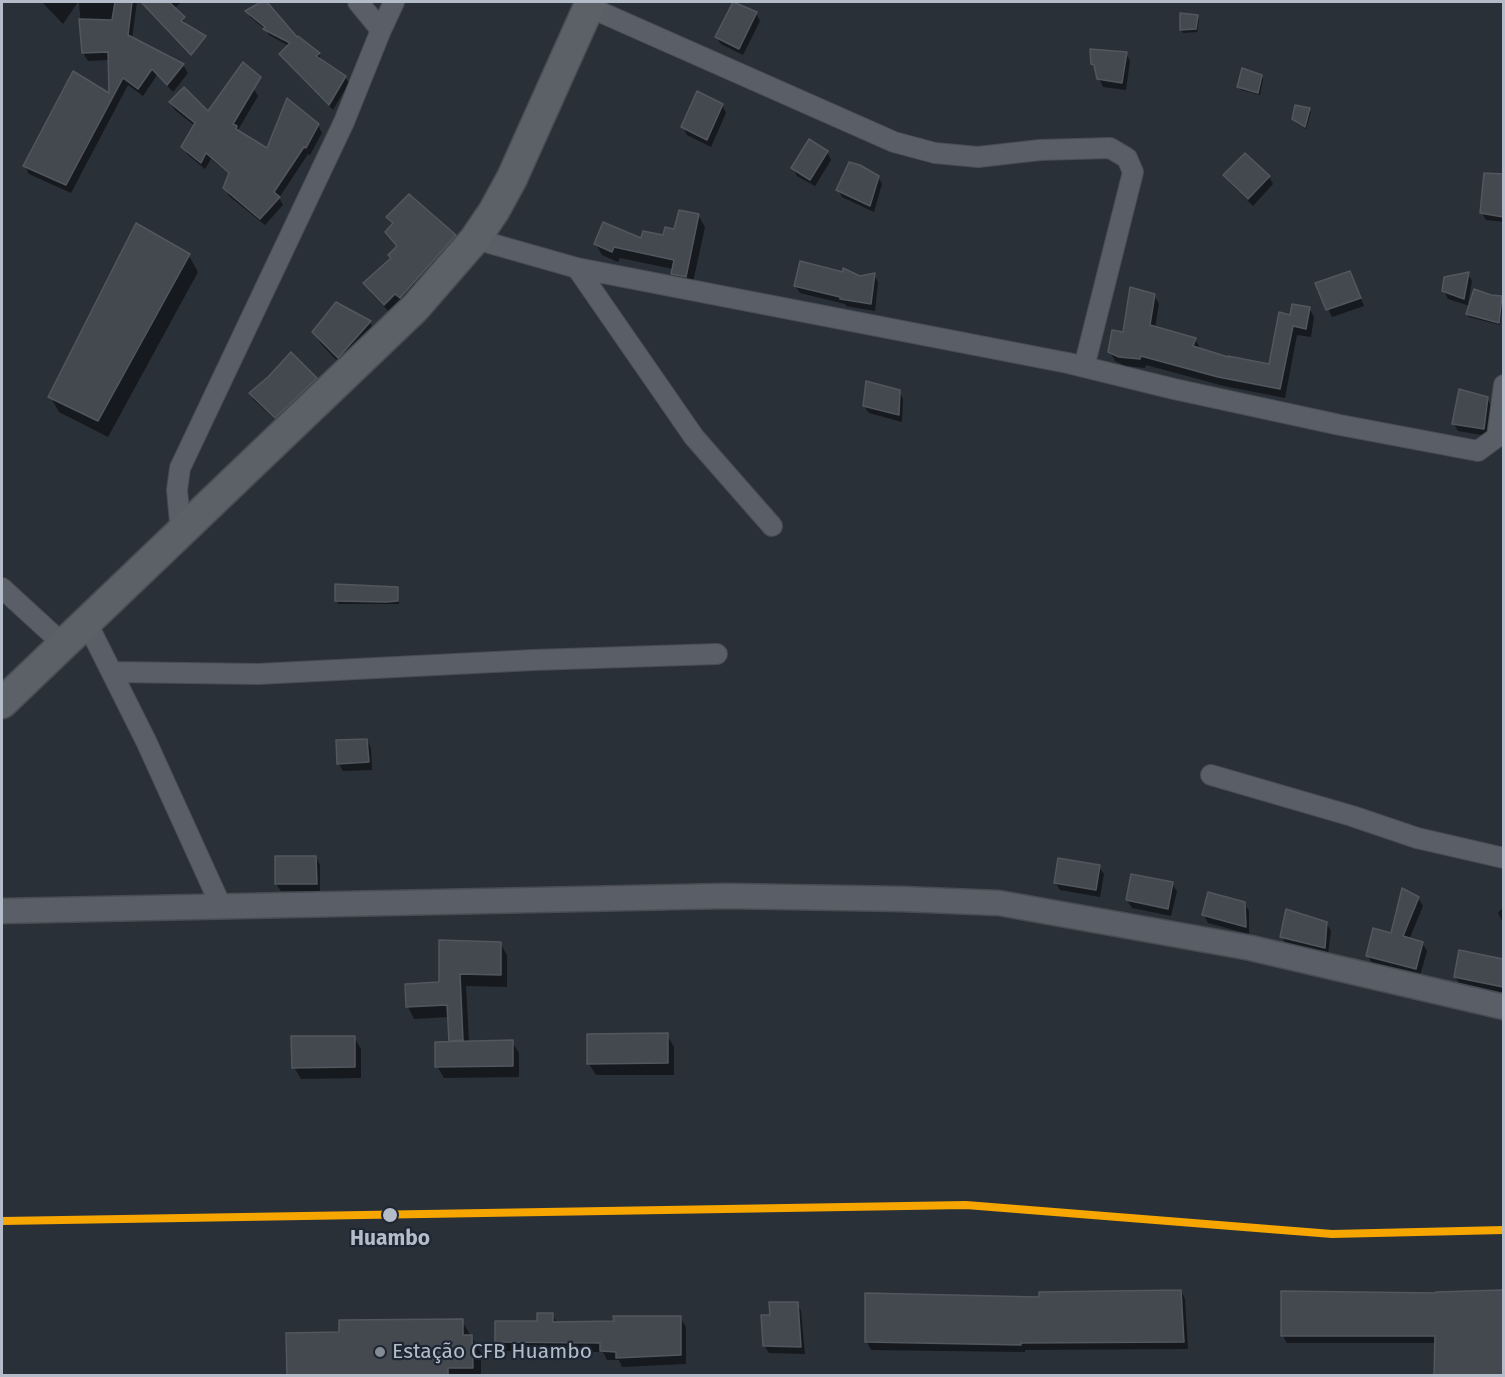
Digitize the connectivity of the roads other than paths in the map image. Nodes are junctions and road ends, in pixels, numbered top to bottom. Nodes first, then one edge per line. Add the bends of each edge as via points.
1 (358, 2) edge
2 (394, 2) edge
3 (590, 4) edge
4 (381, 30) junction
5 (475, 239) junction
6 (578, 268) junction
7 (1084, 367) junction
8 (1503, 385) edge
9 (772, 526) dead end
10 (181, 533) junction
11 (2, 588) edge
12 (86, 621) junction
13 (63, 644) junction
14 (717, 654) dead end
15 (113, 672) junction
16 (2, 703) edge
17 (1211, 775) dead end
18 (1503, 858) edge
19 (221, 906) junction
20 (2, 911) edge
21 (1503, 1007) edge

1 - 4 street
2 - 4 street
3 - 5 main road via 512,178
3 - 7 street via 894,142 935,153 978,157 1110,148 1126,159 1133,172
4 - 10 street via 344,122 180,468 177,490
5 - 6 street
5 - 10 main road via 415,308
6 - 7 street
6 - 9 street via 694,436
7 - 8 street via 1329,423 1478,451 1497,437
10 - 12 main road
11 - 13 street
12 - 13 main road
12 - 15 street
13 - 16 main road
14 - 15 street via 258,674
15 - 19 street
17 - 18 street via 1417,838
19 - 20 street
19 - 21 street via 727,897 999,903 1251,948

